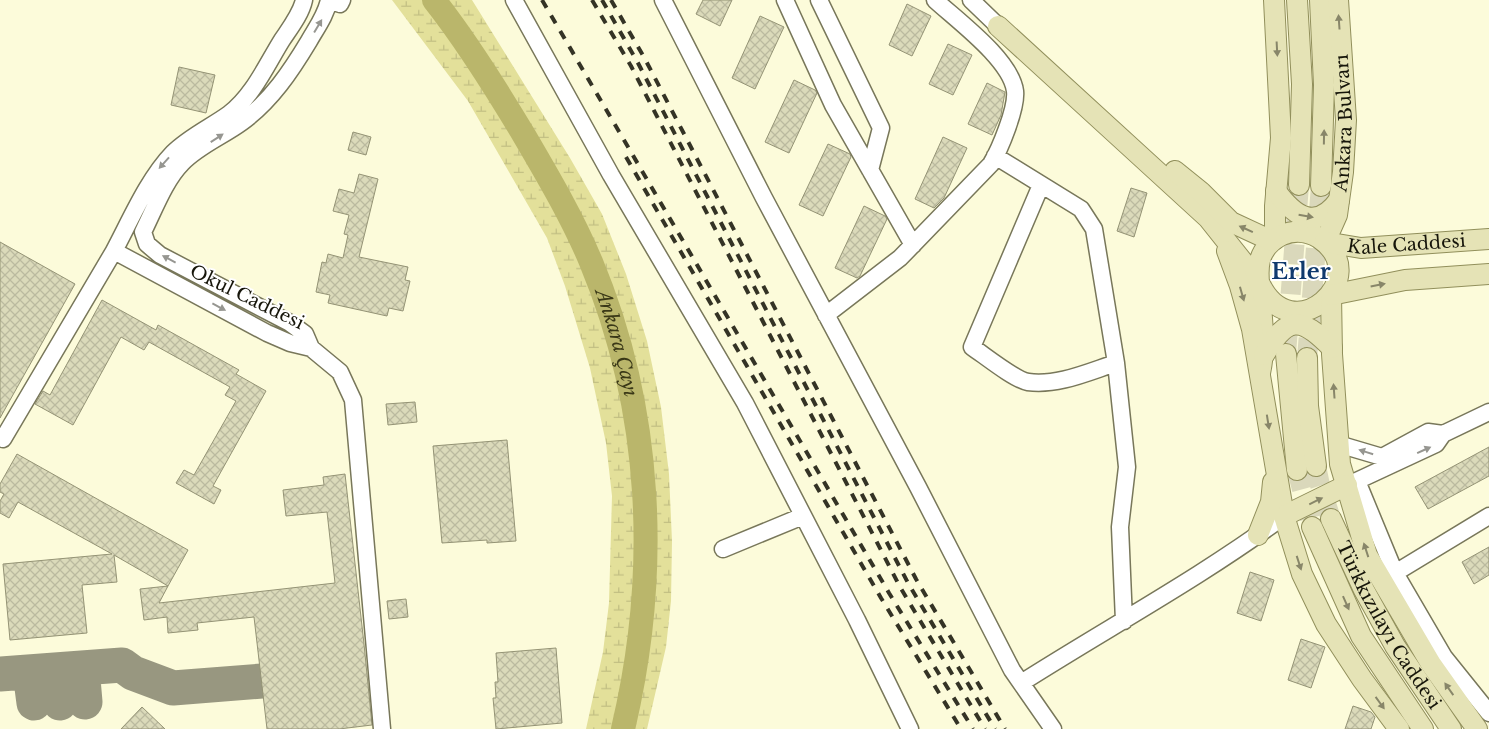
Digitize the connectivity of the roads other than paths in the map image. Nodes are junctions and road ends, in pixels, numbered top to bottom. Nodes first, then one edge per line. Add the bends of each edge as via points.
1 (304, 0) edge
2 (330, 0) edge
3 (342, 0) edge
4 (514, 0) edge
5 (662, 0) edge
6 (785, 0) edge
7 (819, 0) edge
8 (935, 0) edge
9 (971, 0) edge
10 (1274, 0) edge
11 (1297, 0) edge
12 (1320, 0) edge
13 (1338, 0) edge
14 (998, 26) junction
15 (290, 28) junction
16 (303, 50) junction
17 (268, 62) junction
18 (286, 76) junction
19 (996, 156) junction
20 (870, 170) junction
21 (1040, 185) junction
22 (1299, 185) tunnel mouth
23 (1321, 186) tunnel mouth
24 (1276, 199) junction
25 (1339, 200) junction
26 (1208, 218) junction
27 (1489, 239) edge
28 (1273, 240) junction
29 (1325, 242) junction
30 (913, 244) junction
31 (114, 251) junction
32 (1489, 274) edge
33 (1259, 282) junction
34 (1331, 295) junction
35 (826, 314) junction
36 (311, 348) junction
37 (1332, 348) junction
38 (1286, 354) tunnel mouth
39 (1307, 358) tunnel mouth
40 (1116, 363) junction
41 (1262, 364) junction
42 (1489, 412) edge
43 (1443, 434) junction
44 (3, 439) dead end
45 (1338, 444) junction
46 (1275, 470) junction
47 (1352, 483) junction
48 (803, 516) junction
49 (1284, 516) junction
50 (1489, 516) edge
51 (1331, 520) tunnel mouth
52 (1312, 527) tunnel mouth
53 (1258, 535) junction
54 (723, 549) dead end
55 (1395, 573) junction
56 (1124, 621) junction
57 (1021, 683) junction
58 (1489, 712) edge
59 (382, 729) edge
60 (910, 729) edge
61 (1053, 729) edge
62 (1399, 729) edge
63 (1423, 729) edge
64 (1451, 729) edge
65 (1477, 729) edge

1 - 15 street
2 - 3 street via 340,4
16 -> 2 street, Okul Caddesi
4 - 48 street via 611,175 745,403
5 - 35 street
6 - 20 street via 833,106
7 - 20 street via 881,128
8 - 19 street via 989,49 1011,76 1016,93
9 - 14 street
10 -> 24 main road via 1281,138
11 - 22 main road via 1302,84
23 -> 12 main road, Ankara Bulvarı via 1324,85
25 -> 13 main road, Ankara Bulvarı via 1346,120
14 - 26 main road
28 -> 14 main road via 1231,222 1200,192
15 - 16 street via 285,50 292,56
15 - 17 street
16 - 18 street, Okul Caddesi
17 - 18 street via 279,56 286,58 290,66
17 -> 31 street via 230,113 174,152 158,170
36 -> 18 street, Okul Caddesi via 304,334 290,323 160,255 147,244 142,232 173,173 183,161 241,123 260,107
19 - 21 street
19 - 30 street
20 - 30 street
21 - 40 street via 1081,210 1094,228
21 - 40 street via 972,347 1027,382 1063,380
24 -> 25 main road via 1306,217 1327,213
24 - 28 main road
25 - 29 main road, Ankara Bulvarı via 1337,215
26 - 33 main road
26 -> 41 main road via 1228,253
27 - 29 main road, Kale Caddesi via 1361,248
28 - 29 main road via 1284,234 1306,232
28 - 33 main road via 1260,257
29 - 34 main road via 1335,255 1338,272
30 - 35 street via 900,258
31 -> 36 street, Okul Caddesi via 267,333
31 - 44 street
34 -> 32 main road, Kale Caddesi via 1405,280
33 - 34 main road via 1264,294 1284,310 1310,310
33 - 41 main road
34 - 37 main road
35 - 57 street
36 - 59 street via 340,372 353,400
37 - 41 main road via 1318,334 1303,325 1294,324 1283,329 1273,340
45 -> 37 main road
38 - 39 main road via 1306,468
40 - 56 street via 1128,467 1120,527
41 -> 46 main road
42 - 43 street
43 -> 45 street via 1428,432 1382,457
47 -> 43 street via 1436,444
45 - 47 main road via 1340,464
46 - 49 main road
46 - 53 main road via 1270,502
49 -> 47 main road
47 - 55 street
65 -> 47 main road via 1431,664 1367,555
48 - 54 street
48 - 60 street
49 - 53 street
49 -> 62 main road via 1302,574 1326,624
50 - 55 street
51 - 64 main road, Türkkızılayı Caddesi via 1395,646
52 -> 63 main road, Türkkızılayı Caddesi via 1361,636
53 - 56 street
55 - 58 street via 1444,657
56 - 57 street
57 - 61 street

